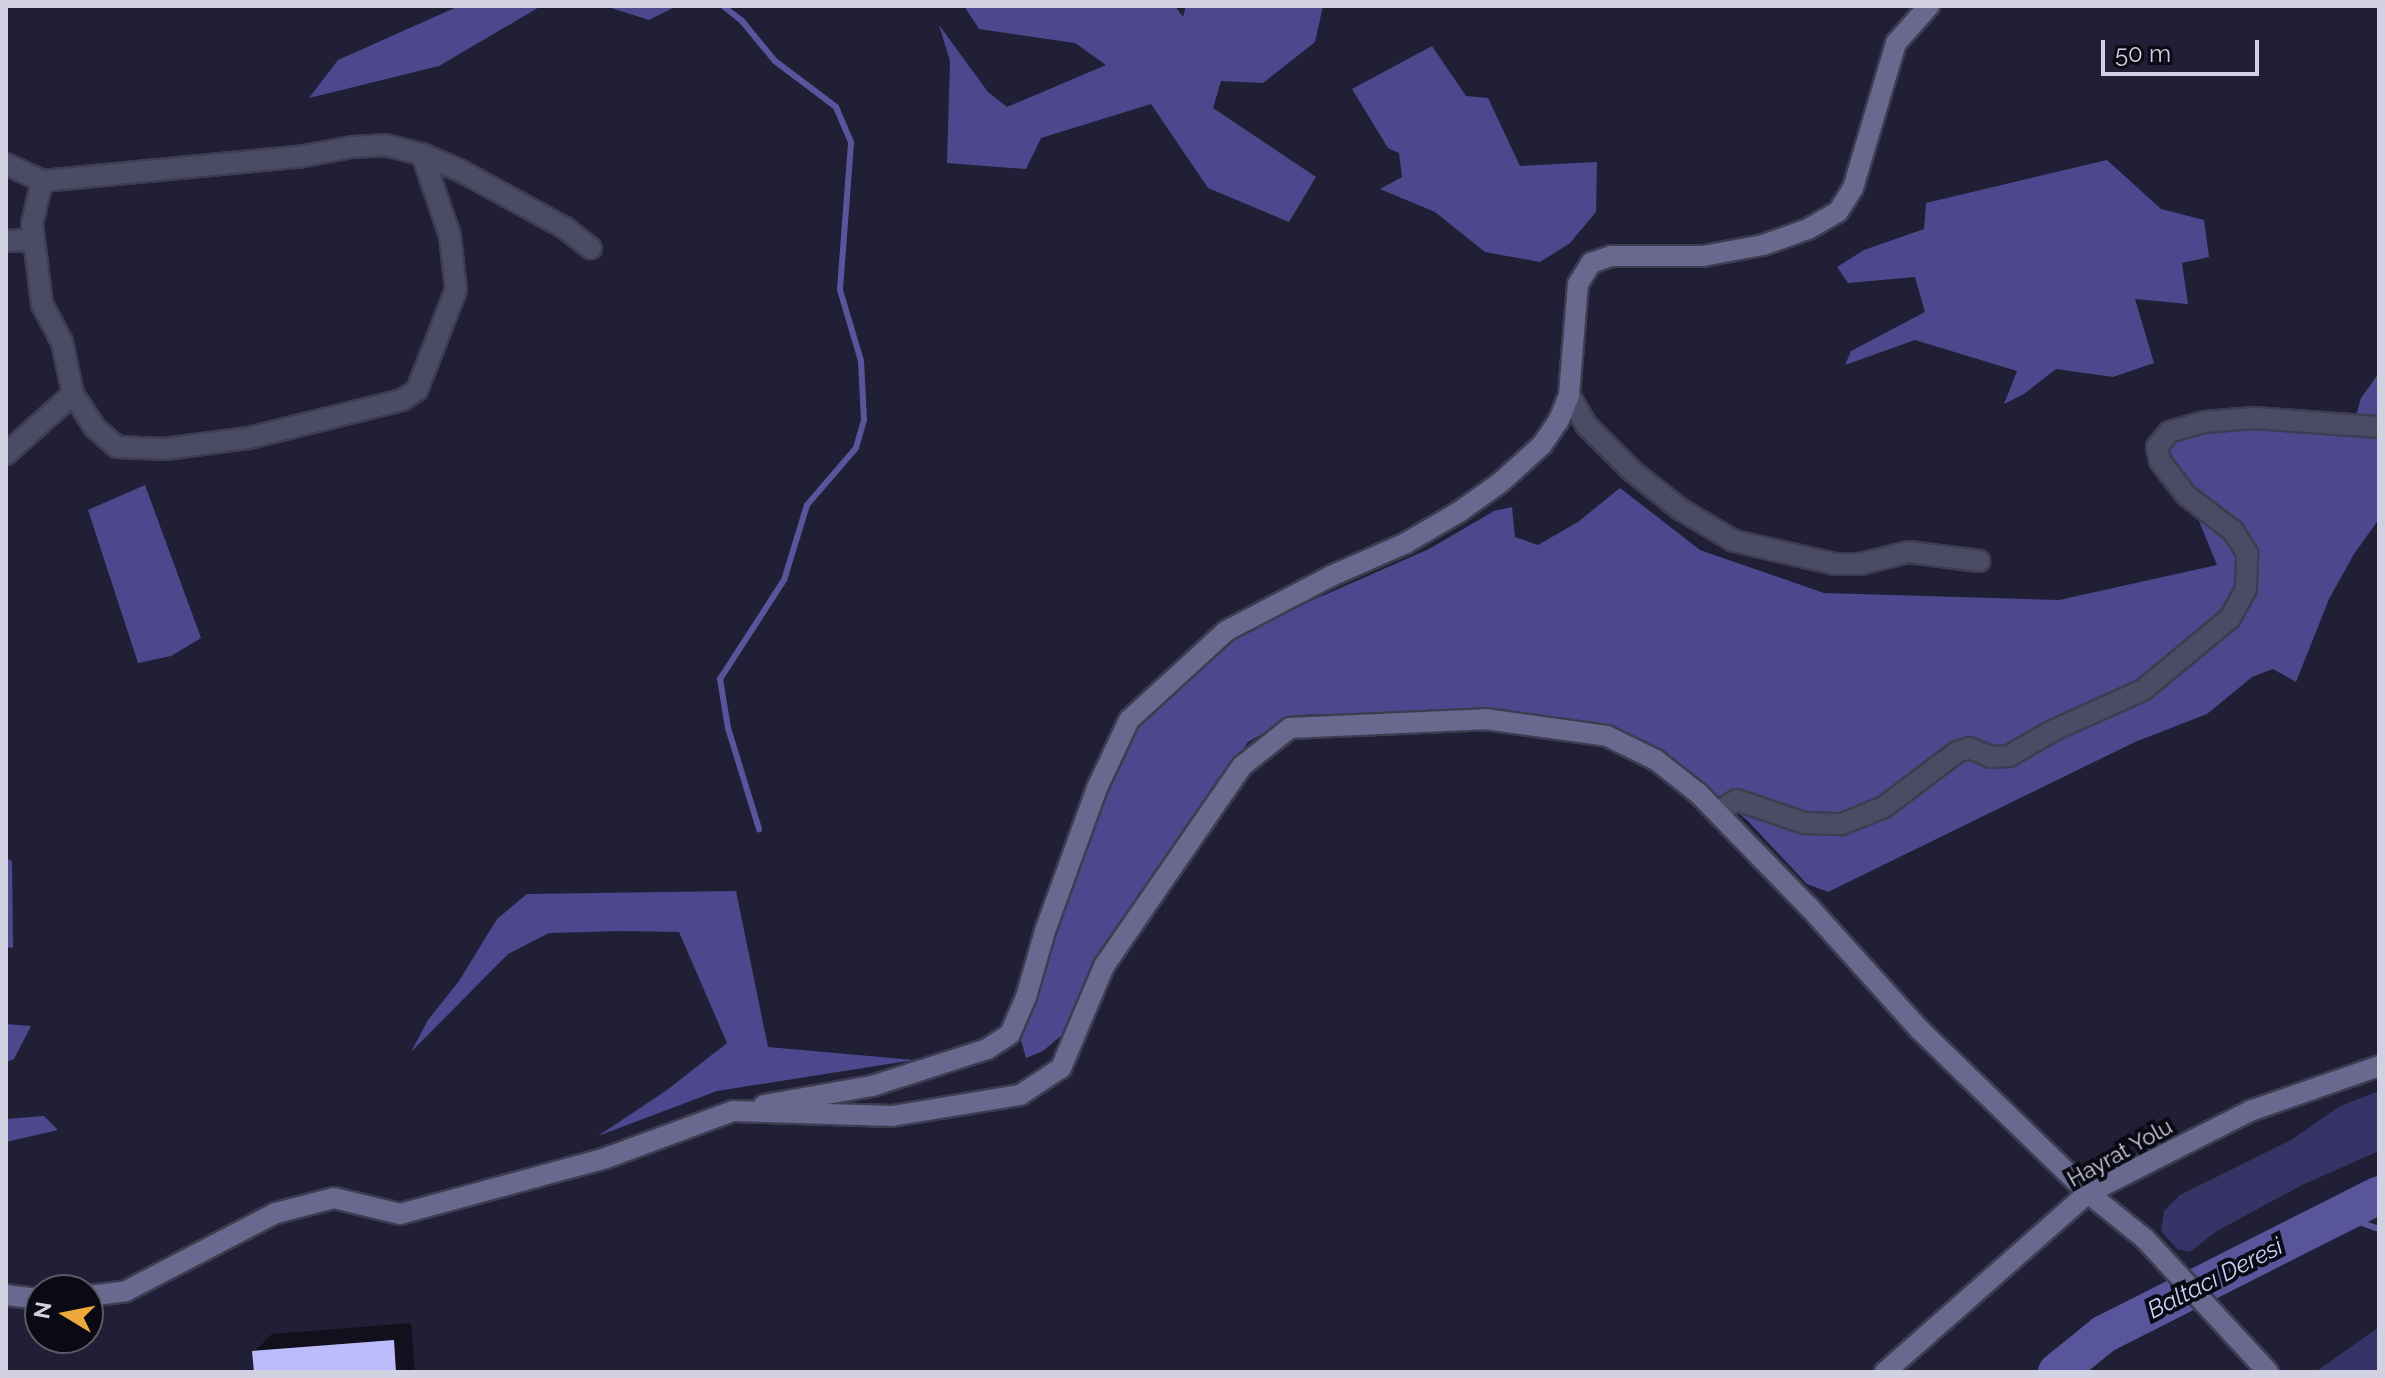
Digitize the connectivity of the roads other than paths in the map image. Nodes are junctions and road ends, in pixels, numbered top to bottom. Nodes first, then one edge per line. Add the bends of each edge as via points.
1 (1929, 6) edge
2 (422, 154) junction
3 (6, 164) edge
4 (42, 181) junction
5 (34, 240) junction
6 (6, 241) edge
7 (591, 248) dead end
8 (73, 394) junction
9 (1569, 395) junction
10 (2379, 427) edge
11 (6, 454) edge
12 (1979, 561) dead end
13 (1717, 812) junction
14 (2379, 1066) edge
15 (733, 1111) junction
16 (2088, 1193) junction
17 (104, 1294) edge
18 (1885, 1372) edge
19 (2268, 1372) edge

1 - 9 street via 1896,43 1858,174 1838,212 1763,245 1703,256 1611,256 1591,263 1578,284
2 - 4 street via 385,145 352,147 298,157
2 - 7 street via 539,214
2 - 8 street via 450,236 456,290 417,390 402,400 248,438 165,449 117,447 95,428
3 - 4 street
4 - 5 street via 32,224
5 - 6 street
5 - 8 street via 42,304 62,342
8 - 11 street
9 - 12 street via 1586,425 1632,471 1680,509 1734,541 1835,564 1860,564 1909,552
9 - 15 street via 1542,445 1501,482 1406,543 1226,631 1129,720 1097,788 1010,1034 987,1049 872,1086
10 - 13 street via 2254,418 2204,422 2169,432 2157,447 2160,461 2186,495 2233,531 2247,553 2246,589 2230,618 2143,690 2009,756 1991,757 1969,748 1957,752 1884,807 1842,824 1804,823 1737,800
13 - 15 street via 1656,760 1607,736 1485,719 1290,728 1242,766 1104,966 1061,1068 1020,1095 892,1116
13 - 16 street via 1919,1029
14 - 16 street, Hayrat Yolu via 2250,1111
15 - 17 street via 606,1158 400,1214 334,1198 276,1213 126,1291
16 - 18 street, Hayrat Yolu
16 - 19 street via 2145,1239

